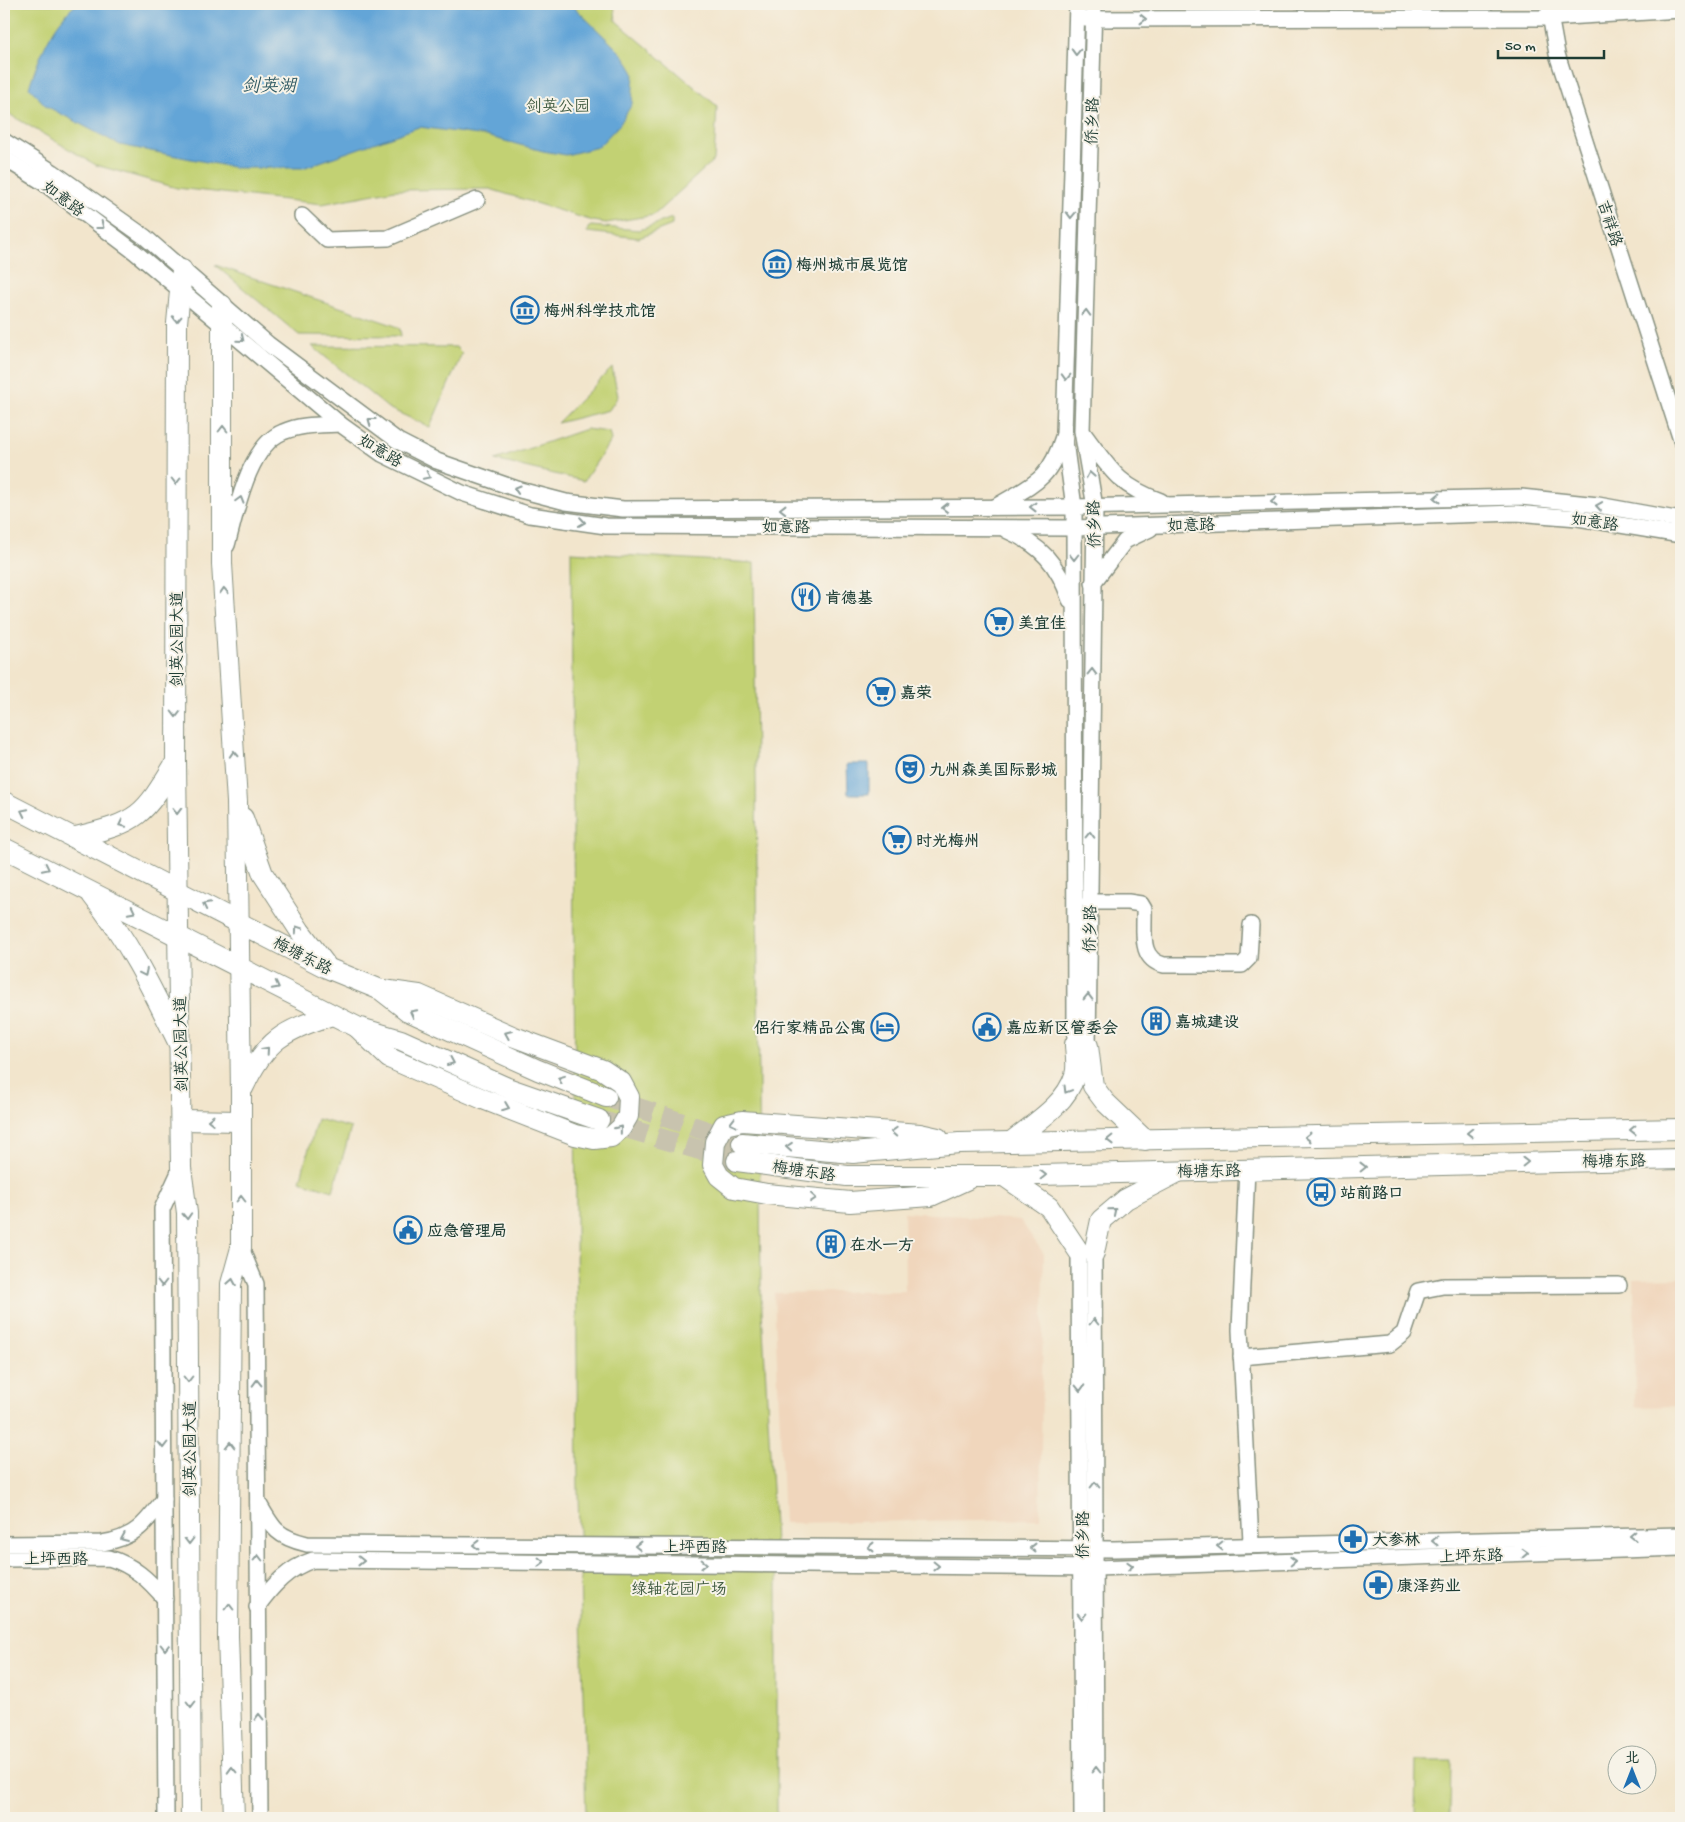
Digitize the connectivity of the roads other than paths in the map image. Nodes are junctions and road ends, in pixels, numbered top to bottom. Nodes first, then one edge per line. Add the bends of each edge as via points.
1 (1681, 10) edge
2 (1077, 11) edge
3 (1094, 11) edge
4 (1548, 11) edge
5 (4, 141) edge
6 (4, 158) edge
7 (477, 200) dead end
8 (302, 216) dead end
9 (180, 279) junction
10 (222, 314) junction
11 (340, 424) junction
12 (1082, 431) junction
13 (1064, 434) junction
14 (1681, 440) edge
15 (1169, 504) junction
16 (1074, 507) junction
17 (1095, 507) junction
18 (994, 508) junction
19 (1681, 520) edge
20 (1162, 525) junction
21 (997, 527) junction
22 (1074, 528) junction
23 (1094, 528) junction
24 (1681, 535) edge
25 (222, 564) junction
26 (1093, 583) junction
27 (1074, 610) junction
28 (176, 762) junction
29 (4, 802) edge
30 (237, 802) junction
31 (76, 838) junction
32 (4, 848) edge
33 (88, 889) junction
34 (178, 891) junction
35 (1089, 902) junction
36 (239, 922) junction
37 (1251, 925) dead end
38 (179, 936) junction
39 (240, 967) junction
40 (327, 968) junction
41 (381, 990) junction
42 (332, 1015) junction
43 (357, 1027) junction
44 (1081, 1045) junction
45 (181, 1048) junction
46 (241, 1092) junction
47 (606, 1098) tunnel mouth
48 (181, 1120) junction
49 (599, 1120) tunnel mouth
50 (241, 1121) junction
51 (1681, 1129) edge
52 (1145, 1140) junction
53 (1011, 1142) junction
54 (959, 1143) junction
55 (1681, 1159) edge
56 (181, 1168) junction
57 (1247, 1169) junction
58 (1180, 1171) junction
59 (976, 1176) junction
60 (1004, 1176) junction
61 (241, 1248) junction
62 (1086, 1252) junction
63 (1619, 1285) dead end
64 (1241, 1357) junction
65 (164, 1499) junction
66 (258, 1502) junction
67 (1681, 1535) edge
68 (1251, 1542) dead end
69 (4, 1544) edge
70 (1681, 1548) edge
71 (1089, 1549) junction
72 (4, 1559) edge
73 (1089, 1568) junction
74 (165, 1599) junction
75 (257, 1607) junction
76 (166, 1818) edge
77 (191, 1818) edge
78 (234, 1818) edge
79 (260, 1818) edge
80 (1082, 1818) edge
81 (1096, 1818) edge

1 - 4 street
2 - 3 street
2 -> 13 street, 侨乡路
3 -> 4 street
12 -> 3 street, 侨乡路
4 - 14 street, 吉祥路 via 1556,54
5 - 9 street, 如意路 via 145,236
6 -> 9 street, 如意路
7 - 8 street via 388,238 327,240
9 - 10 street, 如意路
9 -> 28 main road, 剑英公园大道 via 177,323
10 -> 11 street, 如意路
18 -> 10 street, 如意路 via 623,509 566,502 437,461 398,441 268,344
25 -> 10 main road
11 -> 21 street, 如意路 via 382,454 462,493 530,515 606,526
25 -> 11 street via 247,475 263,448 282,432 309,425
12 - 15 street via 1109,470 1125,484 1143,495
17 -> 12 street, 侨乡路
13 - 16 street, 侨乡路
13 - 18 street via 1056,458 1045,476
15 - 17 street, 如意路
19 -> 15 street, 如意路 via 1598,505 1521,497
16 - 17 street, 如意路
16 -> 18 street, 如意路
16 - 22 street, 侨乡路
17 - 23 street, 侨乡路
20 - 23 street, 如意路
20 - 24 street, 如意路 via 1516,513 1578,518
20 - 26 street via 1125,541
21 - 22 street, 如意路
21 - 27 street via 1039,548 1061,577
22 - 23 street, 如意路
22 -> 27 street, 侨乡路
23 - 26 street, 侨乡路
30 -> 25 main road
35 -> 26 street, 侨乡路
27 - 44 street, 侨乡路
28 -> 31 main road via 156,794 134,818 116,828
28 -> 34 main road, 剑英公园大道
31 -> 29 main road, 梅塘东路
30 - 36 main road
40 -> 30 main road via 263,874
31 - 34 main road, 梅塘东路
32 -> 33 main road
33 -> 38 main road
33 -> 45 main road via 120,929 137,958
36 -> 34 main road, 梅塘东路
34 - 38 main road, 剑英公园大道
35 - 37 street via 1141,904 1147,955 1153,962 1164,964 1242,965 1249,958
44 -> 35 street, 侨乡路
36 - 39 main road
36 - 40 main road, 梅塘东路
38 - 39 main road
38 - 45 main road, 剑英公园大道
39 -> 42 main road
39 - 46 main road
40 - 41 main road, 梅塘东路
43 -> 41 main road via 389,1058 575,1134 594,1139 611,1137 628,1116 629,1097 621,1082 603,1070 512,1036 419,995
47 -> 41 main road, 梅塘东路 via 408,1011
42 - 43 main road
46 -> 42 main road via 254,1064 283,1034
43 -> 49 main road via 401,1040 510,1089
44 - 52 main road via 1093,1086
44 -> 53 main road via 1076,1075 1061,1099
45 - 48 main road, 剑英公园大道
46 - 50 main road
50 -> 48 main road
48 - 56 main road, 剑英公园大道
61 -> 50 main road
51 -> 52 main road, 梅塘东路
52 -> 53 main road, 梅塘东路
53 - 54 main road, 梅塘东路
54 -> 59 main road, 梅塘东路 via 854,1153 740,1152 847,1176
54 -> 59 main road via 920,1134 742,1121 724,1125 715,1142 713,1165 734,1188 850,1202 931,1196
57 -> 55 main road, 梅塘东路
56 -> 65 street via 162,1210
56 -> 77 main road, 剑英公园大道 via 187,1213
57 - 58 main road, 梅塘东路
57 - 64 street
60 -> 58 main road, 梅塘东路
62 -> 58 main road via 1101,1220 1126,1199
59 - 60 main road, 梅塘东路
60 - 62 main road via 1049,1207
66 -> 61 street via 256,1284
78 -> 61 main road via 228,1636 231,1284
62 - 71 street, 侨乡路
63 - 64 street via 1443,1286 1418,1291 1404,1334 1390,1344
64 - 68 street
65 -> 69 street, 上坪西路 via 136,1532 119,1541
65 - 74 street
71 -> 66 street, 上坪西路 via 307,1544 282,1535 271,1525
75 -> 66 street
67 -> 71 street, 上坪东路
73 -> 70 street, 上坪东路
71 - 73 street, 侨乡路
72 - 74 street, 上坪西路 via 109,1558 134,1568
75 -> 73 street, 上坪西路 via 270,1588 288,1572 313,1560
73 -> 80 street, 侨乡路
81 -> 73 street, 侨乡路
74 -> 76 street
79 -> 75 street

